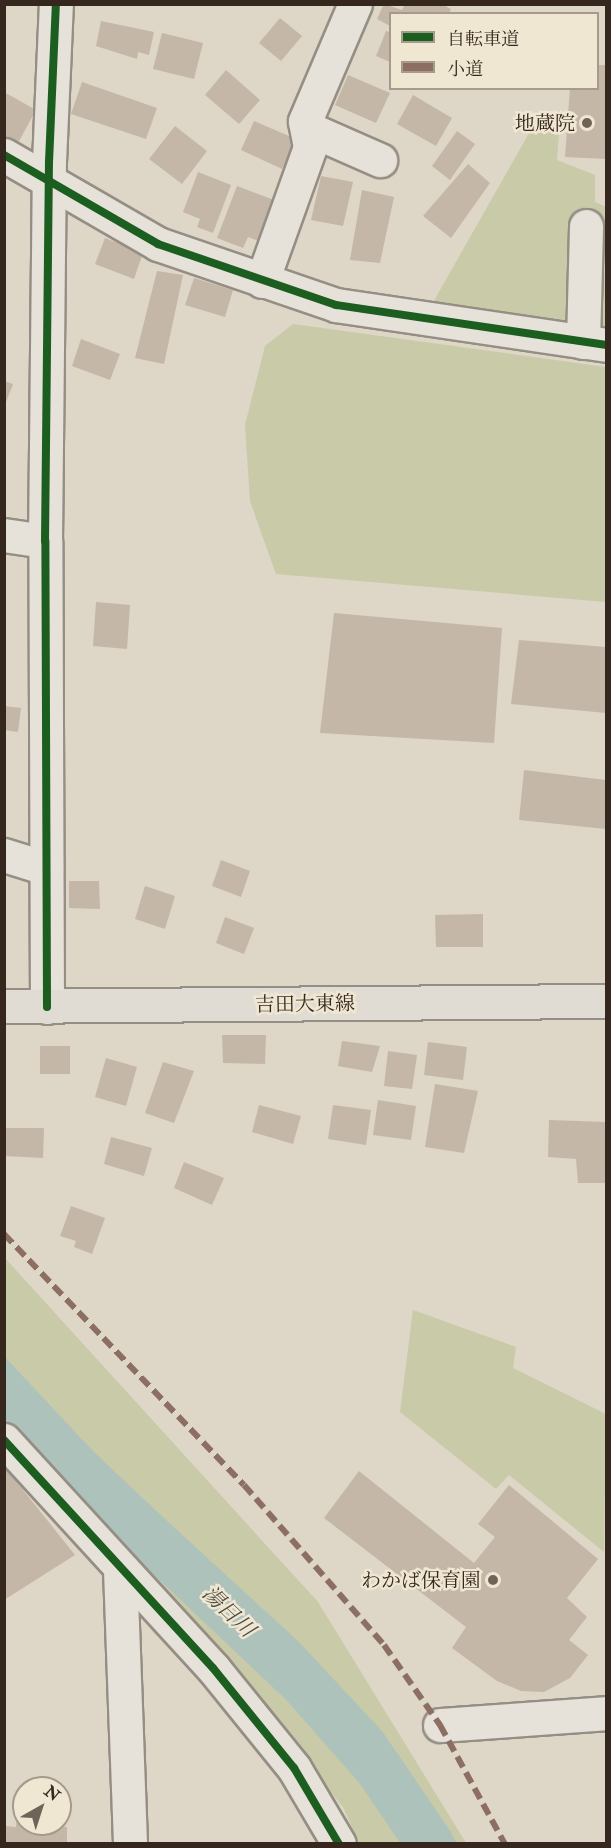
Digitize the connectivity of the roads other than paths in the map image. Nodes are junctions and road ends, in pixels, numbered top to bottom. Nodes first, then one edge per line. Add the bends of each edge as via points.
1 (56, 4) edge
2 (355, 4) edge
3 (307, 128) junction
4 (4, 155) edge
5 (380, 160) dead end
6 (51, 182) junction
7 (586, 226) dead end
8 (262, 281) junction
9 (595, 343) edge
10 (4, 535) edge
11 (45, 541) junction
12 (4, 855) edge
13 (46, 868) junction
14 (606, 1001) edge
15 (4, 1006) edge
16 (47, 1007) junction
17 (4, 1440) edge
18 (120, 1570) junction
19 (606, 1713) edge
20 (440, 1725) dead end
21 (130, 1844) edge
22 (339, 1844) edge

1 - 6 street
2 - 3 street via 334,46 305,121
3 - 5 street
3 - 8 street via 310,147
4 - 6 street
6 - 8 street via 158,244
6 - 11 street
7 - 9 street
8 - 9 street via 336,305
10 - 11 street
11 - 13 street
12 - 13 street
13 - 16 street
14 - 16 main road, 吉田大東線
15 - 16 main road, 吉田大東線
17 - 18 street
18 - 21 street
18 - 22 street via 221,1677 294,1768
19 - 20 street

